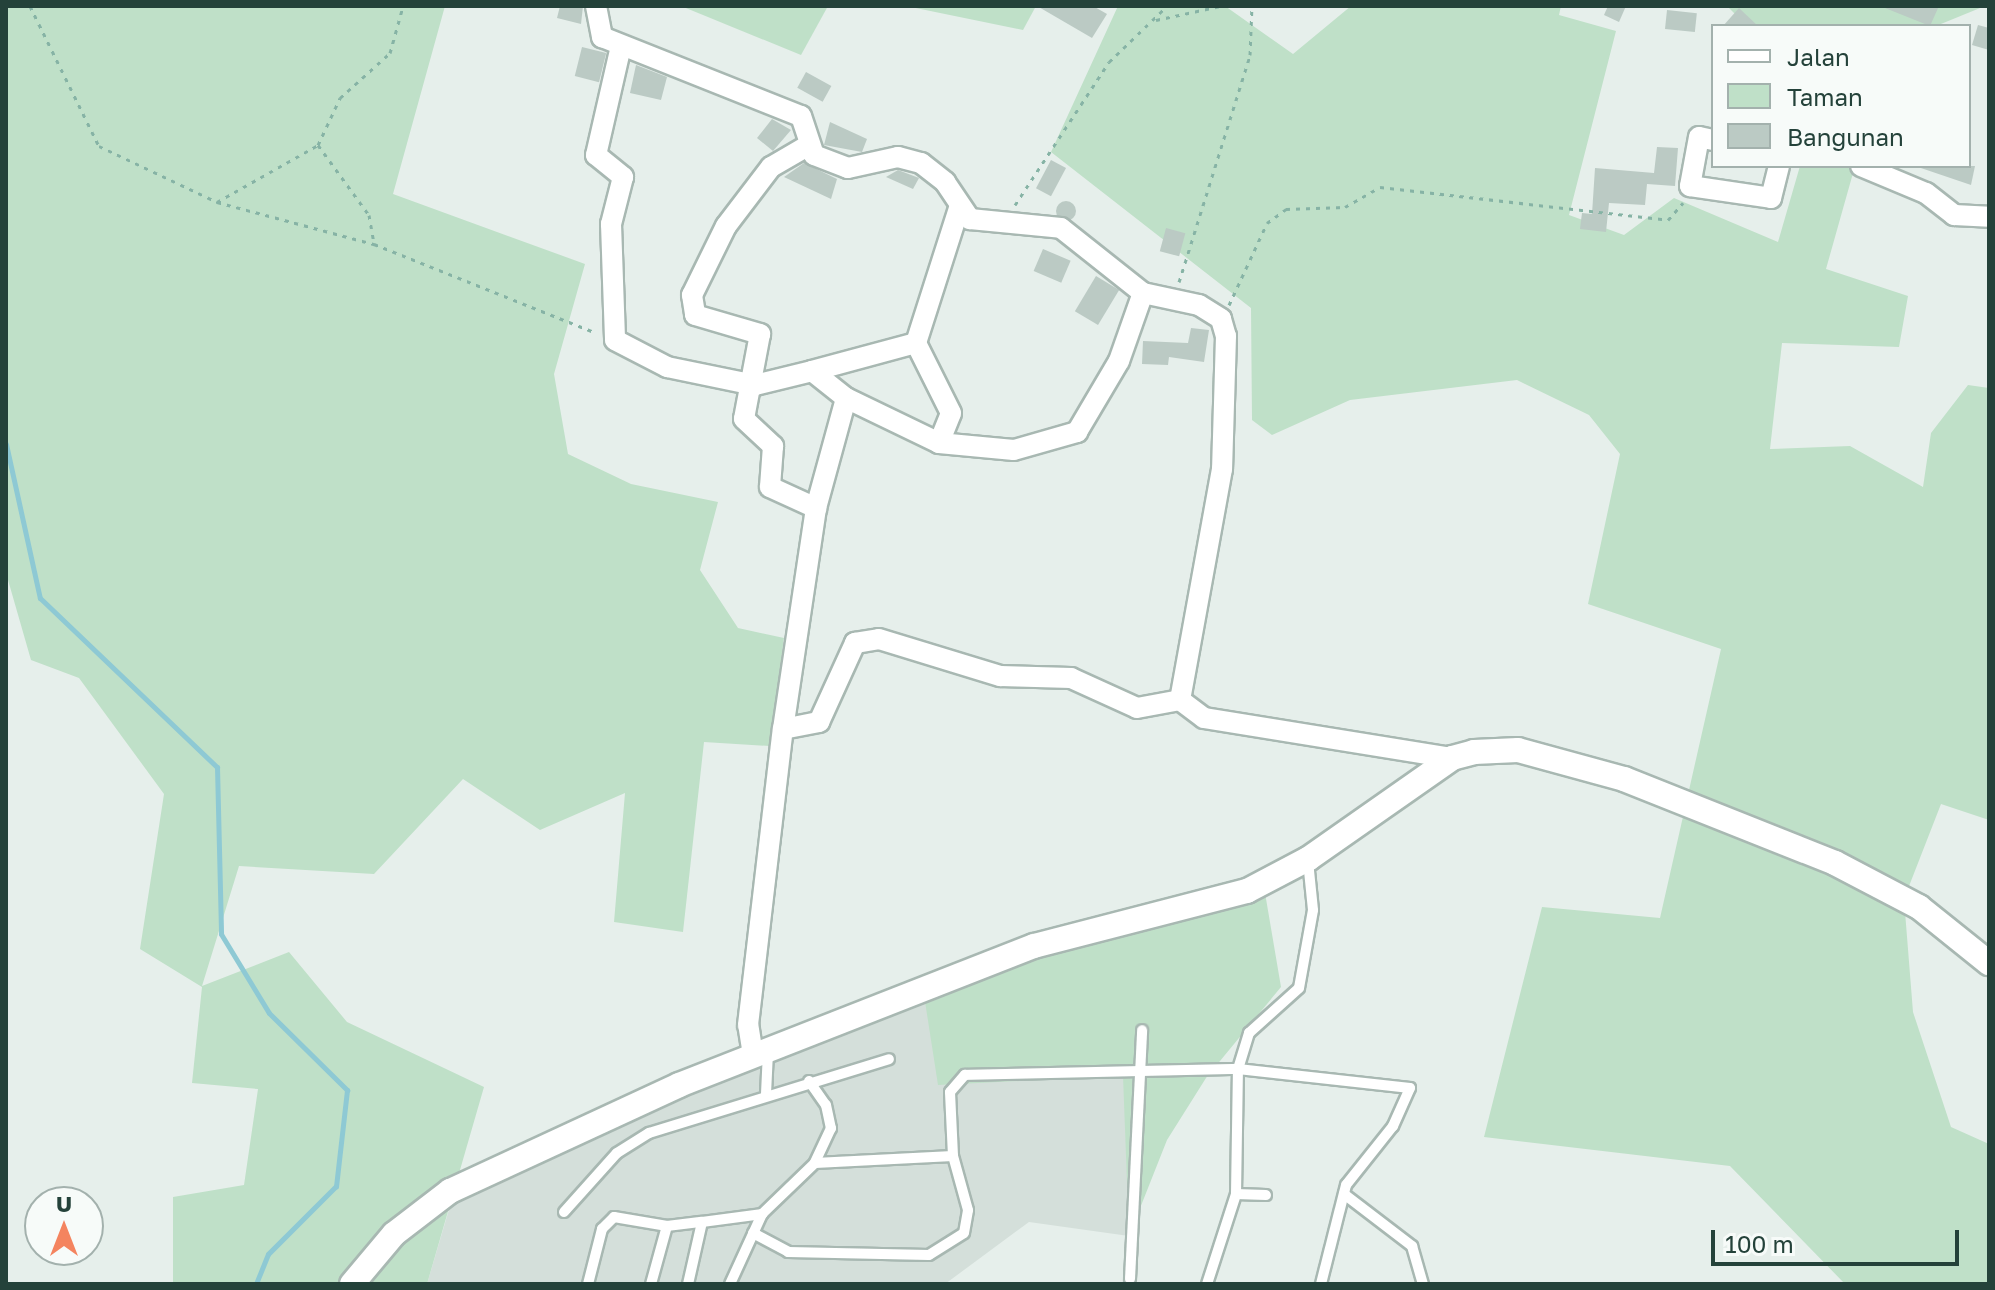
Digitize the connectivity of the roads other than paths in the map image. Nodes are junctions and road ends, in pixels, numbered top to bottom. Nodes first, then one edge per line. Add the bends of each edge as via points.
1 (596, 6) edge
2 (621, 46) junction
3 (1711, 140) edge
4 (809, 145) junction
5 (1778, 168) edge
6 (1866, 168) edge
7 (959, 208) junction
8 (1989, 217) edge
9 (1143, 293) junction
10 (916, 343) junction
11 (812, 371) junction
12 (755, 385) junction
13 (846, 398) junction
14 (939, 443) junction
15 (816, 508) junction
16 (1180, 700) junction
17 (783, 729) junction
18 (1452, 758) junction
19 (1308, 859) junction
20 (1989, 963) edge
21 (1142, 1030) dead end
22 (761, 1052) junction
23 (889, 1059) dead end
24 (1139, 1069) junction
25 (1238, 1069) junction
26 (809, 1081) junction
27 (766, 1094) junction
28 (953, 1156) junction
29 (815, 1163) junction
30 (1236, 1194) junction
31 (1344, 1194) junction
32 (1266, 1195) dead end
33 (564, 1212) dead end
34 (762, 1214) junction
35 (702, 1222) junction
36 (667, 1226) junction
37 (753, 1233) junction
38 (1130, 1279) dead end
39 (352, 1284) edge
40 (588, 1284) edge
41 (651, 1284) edge
42 (688, 1284) edge
43 (730, 1284) edge
44 (1207, 1284) edge
45 (1321, 1284) edge
46 (1423, 1284) edge

1 - 2 street via 602,37
2 - 4 street via 801,116
2 - 12 street via 596,155 623,177 611,224 615,340 667,367
3 - 5 street via 1699,137 1690,186 1771,198
4 - 7 street via 848,168 898,157 921,163 945,182
4 - 12 street via 771,167 726,226 692,295 695,315 760,334
6 - 8 street via 1926,193 1954,215
7 - 9 street via 970,219 1061,228
7 - 10 street
9 - 14 street via 1119,361 1077,432 1014,450
9 - 16 street via 1221,319 1222,469
10 - 11 street
10 - 14 street via 951,413
11 - 12 street
11 - 13 street
12 - 15 street via 744,419 773,446 770,487
13 - 14 street
13 - 15 street
15 - 17 street
16 - 17 street via 1137,708 1071,678 1000,676 879,639 855,643 819,722
16 - 18 street via 1204,718
17 - 22 street via 748,1025
18 - 19 street
18 - 20 street via 1518,750 1624,779 1835,863 1919,907
19 - 22 street via 1247,891 1034,946
19 - 25 lane via 1313,910 1299,988 1249,1033
21 - 24 lane
22 - 27 lane
22 - 39 street via 450,1191 394,1234
23 - 26 lane
24 - 25 lane
24 - 28 lane via 965,1075 950,1092
24 - 38 lane
25 - 30 lane
25 - 31 lane via 1410,1088 1409,1101
26 - 27 lane
26 - 29 lane via 826,1105 831,1128
27 - 33 lane via 649,1133 617,1153
28 - 29 lane
28 - 37 lane via 968,1210 952,1246 929,1255 788,1252
29 - 34 lane
30 - 32 lane
30 - 44 lane
31 - 45 lane
31 - 46 lane via 1412,1246
34 - 35 lane
34 - 37 lane
35 - 36 lane
35 - 42 lane
36 - 40 lane via 607,1221
36 - 41 lane
37 - 43 lane

